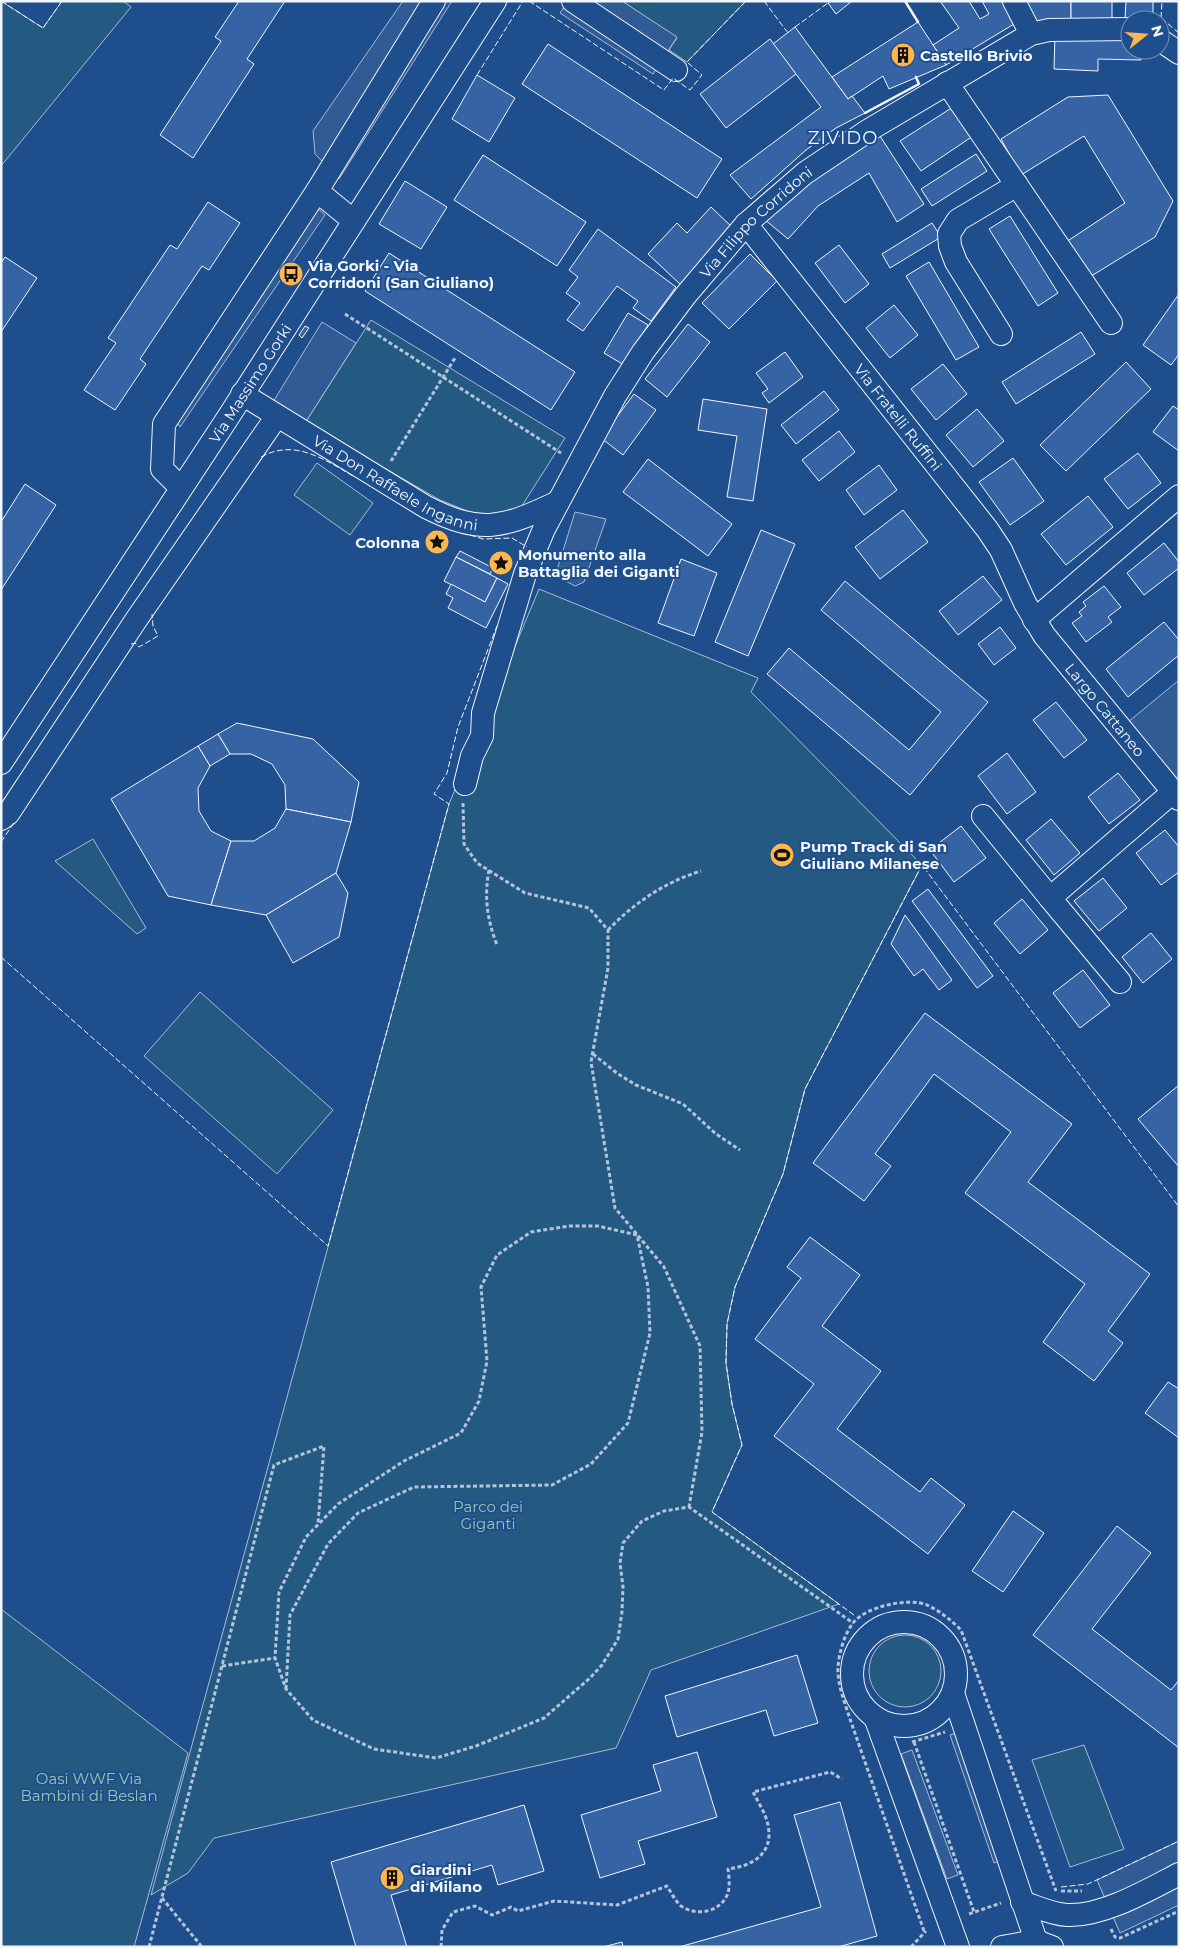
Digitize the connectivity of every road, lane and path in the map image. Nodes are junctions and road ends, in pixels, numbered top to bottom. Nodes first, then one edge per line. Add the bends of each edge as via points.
1 (434, 1) edge
2 (495, 1) edge
3 (573, 1) edge
4 (1014, 1) edge
5 (1120, 29) edge
6 (1031, 34) junction
7 (676, 70) dead end
8 (947, 83) junction
9 (1017, 185) junction
10 (317, 191) junction
11 (354, 221) junction
12 (746, 224) junction
13 (345, 314) dead end
14 (1111, 323) dead end
15 (1001, 334) dead end
16 (455, 358) dead end
17 (443, 377) junction
18 (242, 394) junction
19 (277, 416) junction
20 (577, 464) junction
21 (379, 478) junction
22 (181, 488) junction
23 (1179, 496) edge
24 (558, 502) junction
25 (1034, 620) junction
26 (1, 763) edge
27 (465, 784) joint
28 (1176, 796) edge
29 (983, 816) dead end
30 (1, 819) edge
31 (489, 869) junction
32 (701, 871) dead end
33 (1050, 898) junction
34 (608, 930) junction
35 (497, 945) dead end
36 (1120, 982) dead end
37 (593, 1054) junction
38 (740, 1150) dead end
39 (637, 1235) junction
40 (689, 1508) junction
41 (318, 1524) junction
42 (853, 1623) dead end
43 (961, 1630) dead end
44 (275, 1658) junction
45 (222, 1666) junction
46 (286, 1689) junction
47 (953, 1693) junction
48 (992, 1713) junction
49 (875, 1717) junction
50 (963, 1725) junction
51 (914, 1742) junction
52 (888, 1752) junction
53 (865, 1760) dead end
54 (842, 1779) dead end
55 (1179, 1874) edge
56 (162, 1897) junction
57 (1022, 1899) junction
58 (974, 1912) junction
59 (949, 1921) junction
60 (1044, 1944) edge
61 (958, 1946) edge
62 (149, 1947) edge
63 (202, 1947) edge
64 (441, 1947) edge
65 (911, 1947) edge
66 (1002, 1947) edge

1 - 10 street
2 - 11 street, Via Massimo Gorki
3 - 7 street
4 - 6 street
5 - 6 street, Via Filippo Corridoni via 1049,30
6 - 8 street, Via Filippo Corridoni
8 - 9 street
8 - 12 street, Via Filippo Corridoni via 819,163
9 - 14 street
9 - 15 street via 958,220 948,239 956,262
10 - 11 street
10 - 22 street via 164,424 162,469
11 - 18 street, Via Massimo Gorki
12 - 20 street, Via Filippo Corridoni via 657,333 615,396
12 - 25 street, Via Fratelli Ruffini via 996,541
13 - 17 path
16 - 17 path
17 - 20 path
17 - 21 path
18 - 19 street, Via Don Raffaele Inganni
18 - 22 street, Via Massimo Gorki
19 - 21 street, Via Don Raffaele Inganni
19 - 30 street via 136,620 8,814
20 - 24 street, Via Filippo Corridoni
21 - 24 street, Via Don Raffaele Inganni via 434,511 453,520 476,525 512,522
22 - 26 street, Via Massimo Gorki
23 - 25 street
24 - 27 street, Via Filippo Corridoni via 525,574 483,713 482,736 472,756
25 - 28 street, Largo Cattaneo
27 - 31 path via 464,844 477,863
28 - 33 street
29 - 33 street
31 - 34 path via 525,892 589,908
31 - 35 path via 486,905
32 - 34 path via 677,878 630,907
33 - 36 street
34 - 37 path via 608,968
37 - 38 path via 636,1085 683,1104 716,1134
37 - 39 path via 615,1208
39 - 40 path via 664,1267 700,1346 702,1432
39 - 41 path via 598,1226 570,1226 530,1232 497,1255 481,1287 487,1361 479,1401 461,1433 404,1461 338,1504
39 - 46 path via 648,1287 650,1333 628,1423 591,1464 552,1485 414,1487 358,1513 328,1544 290,1615
40 - 42 path
40 - 46 path via 664,1511 642,1521 624,1543 620,1563 623,1587 618,1639 590,1678 544,1718 476,1746 436,1758 374,1749 313,1720
41 - 44 path via 306,1537 279,1592
41 - 45 path via 324,1446 274,1465
43 - 48 path
44 - 45 path
44 - 46 path
45 - 56 path
47 - 49 street via 945,1707 919,1724 896,1725
47 - 49 street via 956,1666 945,1642 924,1625 890,1624 863,1642 855,1657 855,1690 862,1705
47 - 50 street
48 - 50 path
48 - 57 path via 1056,1891
49 - 52 street
50 - 51 path
50 - 57 street
51 - 52 path
51 - 58 path
52 - 53 path
52 - 59 street
54 - 64 path via 830,1772 753,1792 768,1825 768,1842 762,1854 747,1867 728,1869 728,1893 718,1906 706,1912 692,1911 680,1905 667,1886 617,1905 554,1901 518,1911 511,1907 492,1915 475,1906 453,1912 442,1930
55 - 57 street via 1128,1899 1082,1914 1052,1912
56 - 62 path
56 - 63 path
57 - 58 path
57 - 60 street
58 - 59 path
59 - 61 street
59 - 65 path via 924,1931
60 - 66 street

